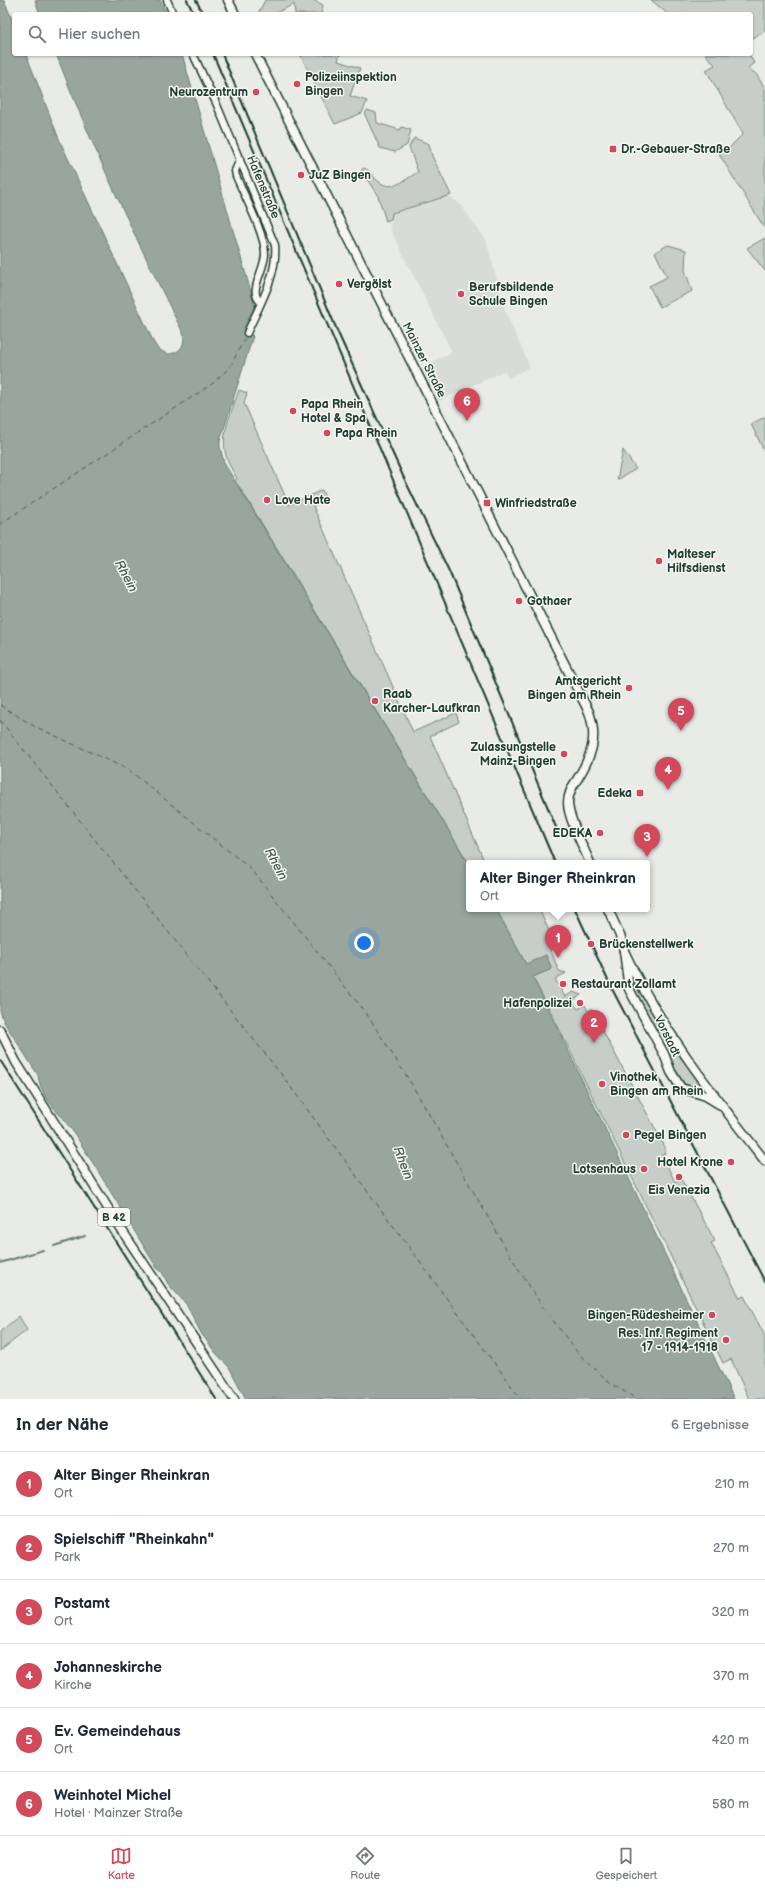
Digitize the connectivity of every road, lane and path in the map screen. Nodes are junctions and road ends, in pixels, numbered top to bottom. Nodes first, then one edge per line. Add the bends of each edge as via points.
1 (167, 0) edge
2 (228, 0) edge
3 (172, 12) edge
4 (234, 12) edge
5 (194, 56) edge
6 (256, 56) edge
7 (240, 159) junction
8 (261, 302) junction
9 (247, 333) dead end
10 (589, 860) edge
11 (609, 912) edge
12 (624, 951) junction
13 (639, 982) junction
14 (629, 989) junction
15 (0, 1030) edge
16 (700, 1075) junction
17 (692, 1092) junction
18 (721, 1105) junction
19 (765, 1161) edge
20 (234, 1399) edge

1 - 3 street
2 - 4 main road
5 - 7 street, Hafenstraße
6 - 10 main road, Mainzer Straße via 592,718 594,745 570,791 568,802 572,820
7 - 8 street, Hafenstraße via 275,245 272,272
7 - 8 street via 235,171 236,176 265,249 264,267 254,289 257,300
8 - 9 street, Hafenstraße
11 - 12 main road, Vorstadt
12 - 13 main road, Vorstadt
12 - 14 main road, Vorstadt
13 - 14 main road via 634,982
13 - 16 main road, Vorstadt
14 - 17 main road, Vorstadt via 676,1082 681,1088
15 - 20 main road, B 42 via 31,1087
16 - 17 main road via 700,1088
16 - 18 main road, Vorstadt
17 - 18 main road, Vorstadt via 706,1096
18 - 19 main road, Vorstadt

